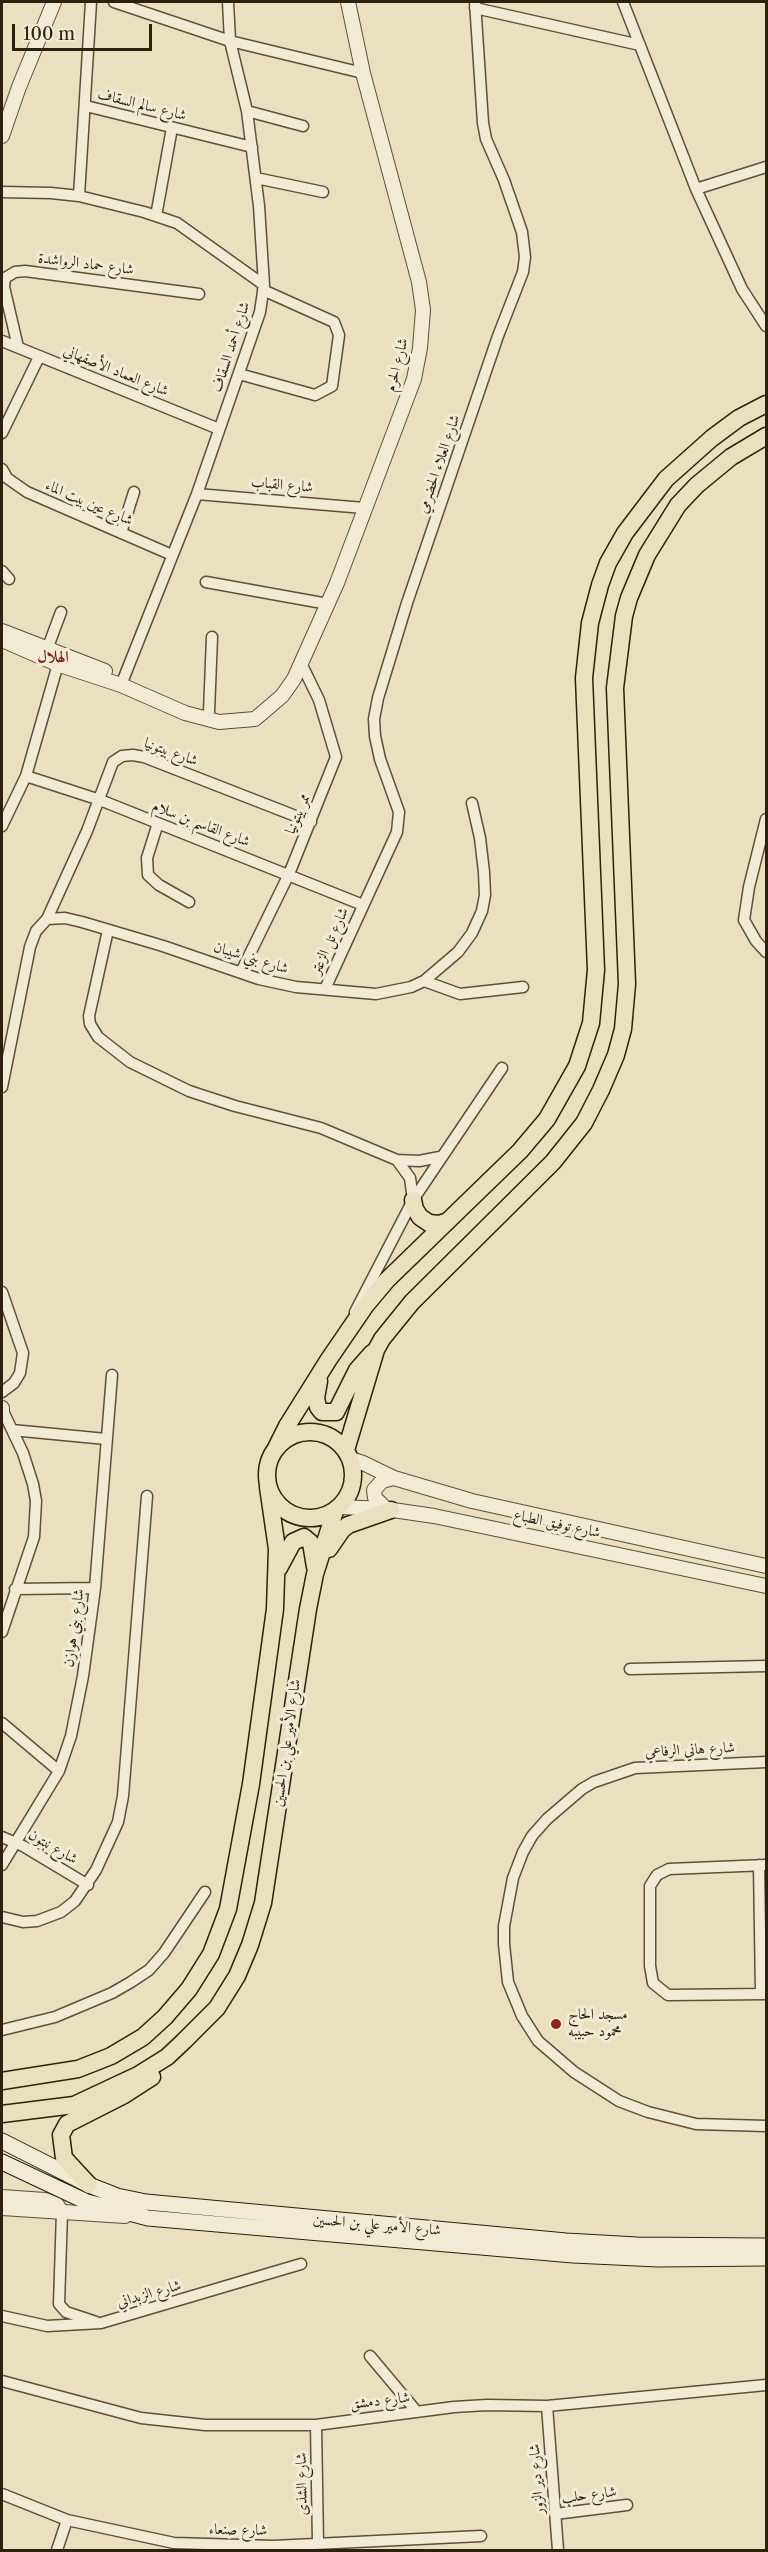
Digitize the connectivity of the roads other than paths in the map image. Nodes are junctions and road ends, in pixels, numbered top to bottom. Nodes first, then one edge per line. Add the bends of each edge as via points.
1 (44, 2) edge
2 (54, 2) edge
3 (114, 2) edge
4 (228, 2) edge
5 (348, 2) edge
6 (623, 2) edge
7 (90, 3) edge
8 (475, 5) edge
9 (230, 41) junction
10 (640, 45) junction
11 (363, 73) junction
12 (86, 106) junction
13 (247, 111) junction
14 (2, 116) edge
15 (303, 126) dead end
16 (172, 128) junction
17 (2, 136) edge
18 (252, 147) junction
19 (766, 167) edge
20 (256, 178) junction
21 (696, 189) junction
22 (2, 192) edge
23 (323, 192) dead end
24 (79, 196) junction
25 (156, 216) junction
26 (263, 288) junction
27 (199, 294) dead end
28 (766, 326) edge
29 (2, 341) edge
30 (18, 347) junction
31 (39, 357) junction
32 (239, 374) junction
33 (766, 405) edge
34 (3, 427) edge
35 (219, 429) junction
36 (766, 436) edge
37 (2, 469) edge
38 (134, 492) dead end
39 (197, 494) junction
40 (364, 508) junction
41 (121, 533) junction
42 (172, 555) junction
43 (206, 582) dead end
44 (327, 604) junction
45 (61, 612) dead end
46 (2, 630) edge
47 (212, 637) dead end
48 (2, 640) edge
49 (45, 653) junction
50 (59, 659) junction
51 (301, 663) junction
52 (123, 681) junction
53 (209, 712) junction
54 (263, 713) junction
55 (26, 776) junction
56 (100, 800) junction
57 (472, 803) dead end
58 (3, 819) edge
59 (766, 819) edge
60 (310, 822) junction
61 (158, 823) junction
62 (289, 874) junction
63 (189, 902) dead end
64 (363, 905) junction
65 (47, 919) junction
66 (108, 930) junction
67 (766, 952) edge
68 (241, 972) junction
69 (424, 981) junction
70 (523, 987) dead end
71 (325, 989) junction
72 (502, 1068) dead end
73 (2, 1087) edge
74 (440, 1157) junction
75 (397, 1160) junction
76 (413, 1200) junction
77 (448, 1221) junction
78 (2, 1293) edge
79 (346, 1332) junction
80 (376, 1350) junction
81 (112, 1375) dead end
82 (320, 1377) junction
83 (2, 1392) edge
84 (2, 1409) edge
85 (12, 1431) junction
86 (106, 1439) junction
87 (276, 1448) junction
88 (348, 1454) junction
89 (394, 1478) junction
90 (268, 1487) junction
91 (147, 1496) dead end
92 (337, 1509) junction
93 (388, 1509) junction
94 (766, 1566) edge
95 (278, 1570) junction
96 (315, 1574) junction
97 (766, 1586) edge
98 (95, 1588) junction
99 (15, 1589) junction
100 (2, 1632) edge
101 (766, 1666) edge
102 (630, 1669) dead end
103 (2, 1722) edge
104 (766, 1762) edge
105 (59, 1771) junction
106 (2, 1837) edge
107 (15, 1842) junction
108 (2, 1865) edge
109 (763, 1865) edge
110 (88, 1885) junction
111 (205, 1892) dead end
112 (2, 1917) edge
113 (764, 1994) edge
114 (2, 2030) edge
115 (167, 2057) junction
116 (2, 2081) edge
117 (2, 2114) edge
118 (766, 2126) edge
119 (2, 2141) edge
120 (2, 2162) edge
121 (88, 2185) junction
122 (2, 2197) edge
123 (2, 2208) edge
124 (62, 2212) junction
125 (148, 2218) junction
126 (766, 2246) edge
127 (766, 2258) edge
128 (301, 2264) dead end
129 (2, 2316) edge
130 (101, 2323) junction
131 (370, 2356) dead end
132 (2, 2380) edge
133 (766, 2385) edge
134 (547, 2406) junction
135 (417, 2412) junction
136 (316, 2425) junction
137 (2, 2494) edge
138 (627, 2505) dead end
139 (555, 2514) junction
140 (67, 2520) junction
141 (481, 2536) dead end
142 (318, 2542) junction
143 (57, 2550) edge
144 (558, 2550) edge

1 - 14 street
2 - 17 street
3 - 9 street
4 - 9 street, شارع أحمد السقاف
5 - 11 street, شارع الحرم
6 - 10 street
7 - 12 street, شارع سالم السقاف
8 - 10 street
8 - 64 street, شارع العلاء الحضرمي via 486,139 522,232 525,257 378,698 375,736 400,822
9 - 11 street
9 - 13 street, شارع أحمد السقاف
10 - 21 street
11 - 40 street, شارع الحرم via 423,310 414,379
12 - 16 street, شارع سالم السقاف
12 - 24 street
13 - 15 street
13 - 18 street, شارع أحمد السقاف
16 - 18 street, شارع سالم السقاف
16 - 25 street
18 - 20 street, شارع أحمد السقاف
19 - 21 street
20 - 23 street
20 - 26 street, شارع أحمد السقاف
21 - 28 street via 742,289
22 - 24 street
24 - 25 street
25 - 26 street via 177,223
26 - 32 street, شارع أحمد السقاف via 260,312
26 - 32 street via 334,322 339,335 332,386 315,395
27 - 30 street, شارع حماد الرواشدة via 15,272 5,278 4,287
29 - 30 street, شارع العماد الأصفهاني
30 - 31 street, شارع العماد الأصفهاني
31 - 34 street
31 - 35 street, شارع العماد الأصفهاني
32 - 35 street, شارع أحمد السقاف
33 - 77 main road via 721,431 666,478 635,517 608,563 590,623 584,678 596,970 591,1023 577,1066 547,1119
35 - 39 street, شارع أحمد السقاف
36 - 80 main road via 731,457 678,505 647,555 624,616 615,688 626,1000 623,1029 601,1090 584,1123 552,1162 412,1302
37 - 41 street, شارع عين بيت الماء via 7,478 27,492
38 - 41 street
39 - 40 street, شارع القباب
39 - 42 street, شارع أحمد السقاف
40 - 44 street, شارع الحرم
41 - 42 street, شارع عين بيت الماء
42 - 52 street, شارع أحمد السقاف
43 - 44 street
44 - 51 street, شارع الحرم
45 - 49 street
46 - 49 street, شارع الحرم
47 - 53 street
48 - 49 street, شارع الحرم
49 - 50 street, شارع الحرم
50 - 52 street, شارع الحرم
50 - 55 street
51 - 54 street, شارع الحرم via 289,689
51 - 60 street, ممر بيتونيا via 319,700 336,757
52 - 53 street, شارع الحرم
52 - 54 street, شارع الحرم via 185,713 219,722 245,721
53 - 54 street, شارع الحرم via 240,717
55 - 56 street, شارع القاسم بن سلام
55 - 58 street
56 - 60 street, شارع بيتونيا via 113,762 133,755
56 - 61 street, شارع القاسم بن سلام
56 - 65 street, شارع بيتونيا
57 - 69 street, شارع بني شيبان via 484,872 482,911 458,952
59 - 67 street via 748,887 744,920
60 - 62 street, ممر بيتونيا
61 - 62 street, شارع القاسم بن سلام
61 - 63 street via 147,858 148,875
62 - 64 street, شارع القاسم بن سلام
62 - 68 street, ممر بيتونيا
64 - 71 street, شارع تل الزعتر
65 - 66 street, شارع بني شيبان via 65,918
65 - 73 street via 36,931 30,947
66 - 68 street, شارع بني شيبان
66 - 75 street via 89,1016 93,1031 114,1050 189,1091 321,1128
68 - 71 street, شارع بني شيبان via 277,984
69 - 70 street via 460,994
69 - 71 street, شارع بني شيبان via 376,994
72 - 74 street
74 - 75 street
74 - 76 street
75 - 76 street via 410,1178
76 - 77 main road via 420,1217 439,1224
76 - 79 street
77 - 79 main road via 387,1280
78 - 83 street via 23,1353 20,1373
79 - 82 main road
80 - 82 main road via 357,1370 336,1412 322,1412 318,1407
80 - 88 main road
81 - 86 street, شارع بني هوازن
82 - 87 main road
84 - 85 street
85 - 86 street
85 - 99 street via 23,1453 36,1501 34,1537
86 - 98 street, شارع بني هوازن
87 - 88 main road via 293,1436 313,1432 333,1438
87 - 90 main road via 268,1466
88 - 89 street, شارع توفيق الطباع
88 - 92 main road via 352,1485
89 - 93 street via 382,1481 374,1490 378,1502
89 - 94 street, شارع توفيق الطباع via 472,1501
90 - 92 main road via 278,1504 295,1516 316,1518
90 - 95 main road, شارع الأمير علي بن الحسين
91 - 110 street via 123,1796 110,1842
92 - 93 street, شارع توفيق الطباع
92 - 96 main road, شارع الأمير علي بن الحسين
93 - 96 main road via 342,1530
93 - 97 street, شارع توفيق الطباع
95 - 96 main road via 293,1542 304,1537 313,1547
95 - 116 main road, شارع الأمير علي بن الحسين via 251,1784 228,1909 211,1954 189,1989 144,2037 78,2069
96 - 115 main road, شارع الأمير علي بن الحسين via 278,1809 250,1945 217,2008
98 - 99 street
98 - 105 street, شارع بني هوازن via 83,1676
99 - 100 street
101 - 102 street
103 - 105 street
104 - 118 street, شارع هاني الرفاعي via 635,1768 582,1789 532,1836 523,1852 513,1878 504,1944 508,1982 522,2016 538,2041 573,2072 619,2101 648,2112 696,2124
105 - 107 street, شارع بني هوازن
106 - 107 street, شارع نبتون
107 - 108 street, شارع بني هوازن
107 - 110 street, شارع نبتون
109 - 113 street
109 - 113 street via 669,1869 657,1875 650,1886 650,1966 653,1983 668,1995
110 - 112 street via 61,1912 37,1921
111 - 114 street via 149,1970 112,1993 55,2017
115 - 117 main road, شارع الأمير علي بن الحسين via 74,2105
115 - 121 main road via 151,2078 67,2124 61,2134 64,2158
119 - 121 main road, شارع الأمير علي بن الحسين
120 - 125 main road, شارع الأمير علي بن الحسين via 87,2202
121 - 126 main road, شارع الأمير علي بن الحسين via 146,2202 430,2230 637,2245
122 - 124 street, شارع الأمير علي بن الحسين via 45,2200
123 - 124 street, شارع الأمير علي بن الحسين
124 - 125 street, شارع الأمير علي بن الحسين
124 - 130 street via 59,2304 66,2312
125 - 127 main road, شارع الأمير علي بن الحسين via 573,2255
128 - 130 street, شارع الزبداني
129 - 130 street, شارع الزبداني via 47,2326
131 - 135 street
132 - 136 street, شارع دمشق via 169,2423
133 - 134 street, شارع دمشق
134 - 135 street, شارع دمشق via 487,2405
134 - 139 street, شارع دير الزور
135 - 136 street, شارع دمشق
136 - 142 street, شارع الشذى
137 - 140 street, شارع صنعاء
138 - 139 street, شارع حلب
139 - 144 street, شارع دير الزور
140 - 142 street, شارع صنعاء via 174,2543 243,2546
140 - 143 street
141 - 142 street, شارع صنعاء

